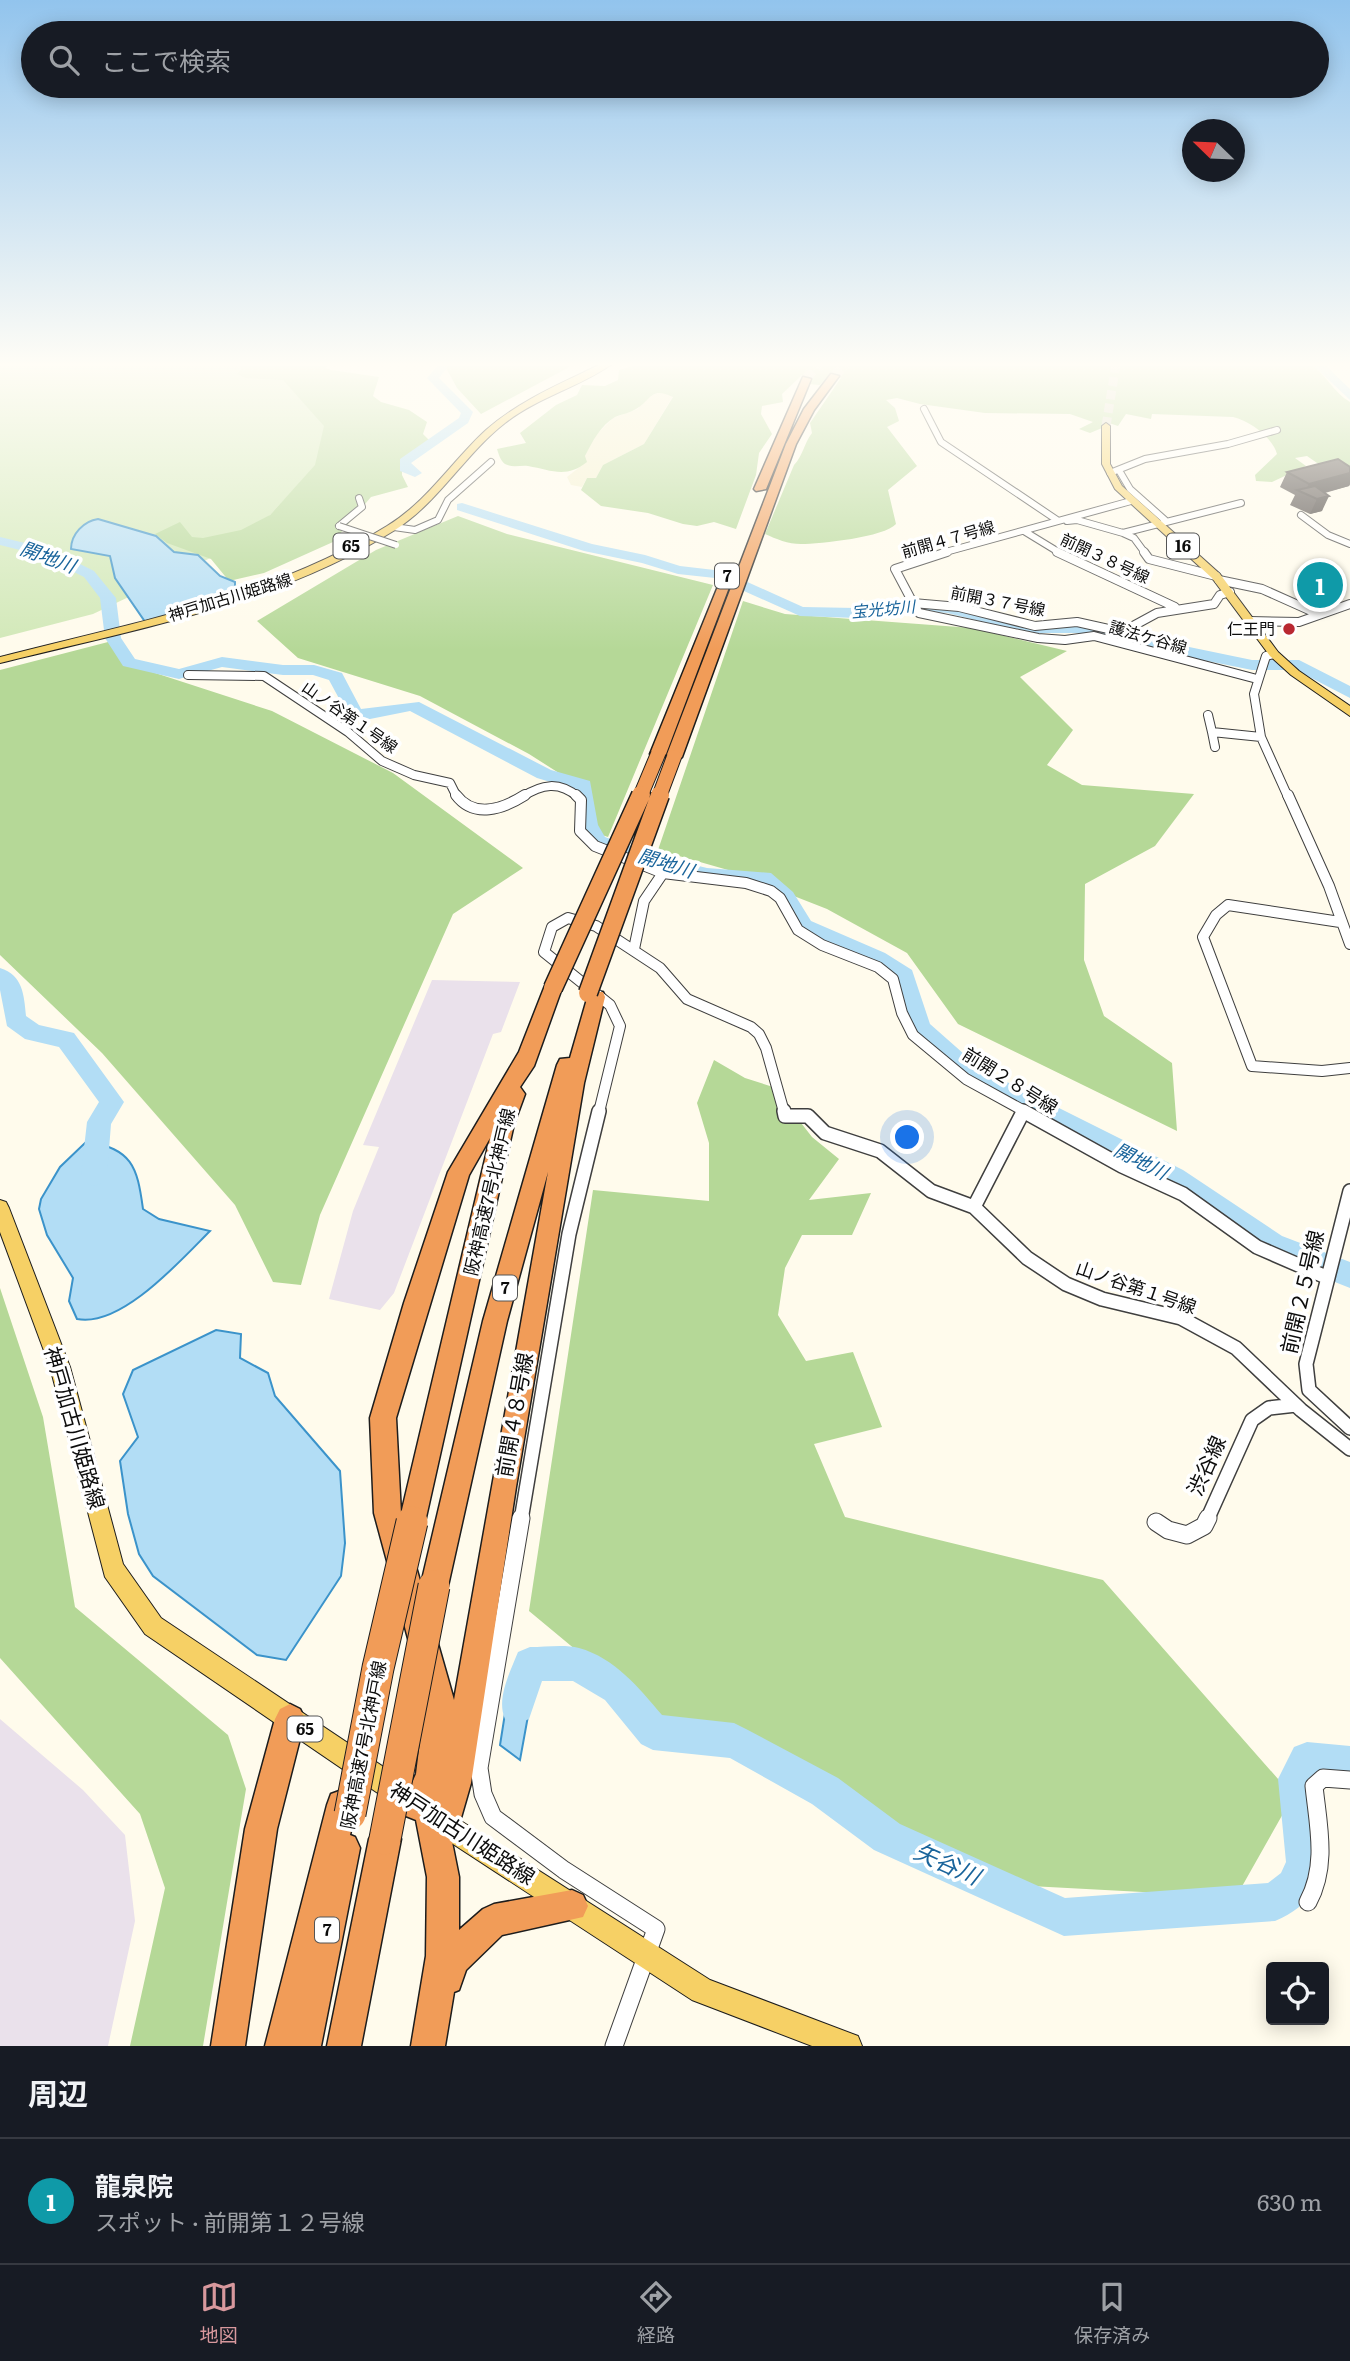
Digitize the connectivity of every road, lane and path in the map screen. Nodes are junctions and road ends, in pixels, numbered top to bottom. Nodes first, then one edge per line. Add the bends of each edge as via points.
1 (462, 459) edge
2 (771, 459) edge
3 (783, 459) edge
4 (966, 459) edge
5 (1109, 459) edge
6 (1147, 459) edge
7 (491, 463) dead end
8 (1115, 472) junction
9 (437, 486) junction
10 (359, 498) dead end
11 (1130, 501) junction
12 (1241, 503) dead end
13 (761, 504) junction
14 (1301, 515) dead end
15 (1054, 521) junction
16 (1162, 522) junction
17 (394, 527) junction
18 (1024, 531) junction
19 (1124, 533) junction
20 (1350, 544) edge
21 (396, 545) dead end
22 (895, 569) joint
23 (1218, 578) junction
24 (255, 587) junction
25 (1230, 592) junction
26 (1350, 604) edge
27 (914, 607) dead end
28 (1175, 607) junction
29 (1318, 614) junction
30 (1251, 621) junction
31 (76, 636) junction
32 (0, 652) edge
33 (0, 660) edge
34 (1282, 661) junction
35 (188, 675) dead end
36 (1256, 679) junction
37 (1350, 712) edge
38 (1208, 715) dead end
39 (1212, 732) junction
40 (1261, 737) junction
41 (1214, 747) dead end
42 (666, 756) junction
43 (482, 811) joint
44 (663, 873) junction
45 (1340, 922) junction
46 (1350, 944) edge
47 (634, 949) junction
48 (592, 995) junction
49 (528, 1055) junction
50 (1350, 1068) edge
51 (1023, 1112) junction
52 (1350, 1191) edge
53 (974, 1207) junction
54 (0, 1208) edge
55 (1326, 1277) junction
56 (1296, 1405) junction
57 (1350, 1428) edge
58 (1350, 1449) edge
59 (1156, 1522) dead end
60 (290, 1719) junction
61 (1350, 1780) edge
62 (346, 1810) junction
63 (431, 1814) junction
64 (1308, 1902) dead end
65 (572, 1906) junction
66 (648, 1955) junction
67 (430, 2036) edge
68 (228, 2046) edge
69 (282, 2046) edge
70 (304, 2046) edge
71 (344, 2046) edge
72 (614, 2046) edge
73 (848, 2046) edge

1 - 9 main road, 神戸加古川姫路線 / 65
2 - 13 highway, 阪神高速7号北神戸線 / 7
3 - 13 highway, 阪神高速7号北神戸線 / 7
4 - 15 street
5 - 8 main road, 16
6 - 8 street
7 - 17 street via 448,500 430,526 415,530
8 - 11 main road, 16
8 - 16 street
9 - 17 main road, 神戸加古川姫路線 / 65 via 426,502
9 - 24 main road, 神戸加古川姫路線 / 65 via 389,524 354,544
10 - 21 street, bridge via 362,507 339,526
11 - 15 street, 前開４７号線
11 - 16 main road, 16
12 - 16 street
13 - 42 highway, 阪神高速7号北神戸線 / 7
14 - 20 street
15 - 18 street, 前開４７号線
15 - 19 street via 1077,520
16 - 19 street
16 - 23 main road, 16
17 - 24 main road, 神戸加古川姫路線 / 65 via 303,575
18 - 22 street, 前開４７号線
18 - 28 street, 前開３８号線 via 1072,561
19 - 23 street via 1134,538 1149,559
22 - 28 street, 前開３７号線 via 913,603 959,607 1035,626 1077,622 1122,632 1143,618
23 - 25 main road, 16
23 - 29 street via 1262,589
24 - 31 main road, 神戸加古川姫路線 / 65
25 - 28 street, 前開３７号線 via 1220,595 1214,604
25 - 30 main road, 16
26 - 29 street
27 - 36 street, 護法ケ谷線 via 1038,638 1094,636
29 - 30 street via 1299,622
30 - 34 main road, 16
31 - 32 main road, 神戸加古川姫路線 / 65
31 - 33 main road, 神戸加古川姫路線 / 65
34 - 36 street via 1266,656
34 - 37 main road, 16
35 - 43 street, 山ノ谷第１号線 via 264,676 348,732 382,761 450,783 462,806
36 - 40 street
38 - 39 street
39 - 40 street
39 - 41 street
40 - 45 street via 1329,886
42 - 48 highway, 阪神高速7号北神戸線 / 7, bridge
42 - 49 highway, 阪神高速7号北神戸線 / 7, bridge via 552,988
43 - 44 street, 前開２８号線 via 516,801 544,785 572,790 581,800 580,831 596,846
44 - 47 street via 644,901
44 - 51 street, 前開２８号線 via 746,883 771,891 798,930 822,945 878,967 893,979 913,1035 966,1079
45 - 46 street
45 - 50 street via 1228,905 1203,937 1252,1066 1322,1071
47 - 53 street, 山ノ谷第１号線 via 667,974 688,1000 728,1014 760,1035 785,1116 808,1116 825,1133 880,1151 931,1191
47 - 66 street, 前開４８号線 via 578,918 554,925 544,939 544,952 551,961 610,1004 619,1014 620,1026 569,1234 479,1768 482,1794 493,1817 656,1929
48 - 63 highway via 503,1487 456,1783
48 - 71 highway, 阪神高速7号北神戸線 / 7, bridge via 495,1321 434,1586
49 - 62 highway, 阪神高速7号北神戸線 / 7, bridge via 504,1124
49 - 63 highway via 459,1172 383,1418 387,1513 440,1701
51 - 53 street
51 - 55 street, 前開２８号線 via 1183,1194 1257,1247
52 - 55 street, 前開２５号線
53 - 56 street, 山ノ谷第１号線 via 1027,1258 1066,1284 1102,1299 1181,1318 1236,1348
54 - 60 main road, 神戸加古川姫路線 / 65 via 60,1367 113,1569 153,1626
55 - 57 street, 前開２５号線 via 1306,1364 1309,1390
56 - 58 street, 山ノ谷第１号線
56 - 59 street, 渋谷線 via 1269,1408 1252,1420 1204,1525 1187,1535
60 - 63 main road, 神戸加古川姫路線 / 65
60 - 68 highway via 261,1829
61 - 64 street via 1322,1778 1314,1786 1320,1859 1317,1890
62 - 69 highway
62 - 70 highway, 阪神高速7号北神戸線 / 7
63 - 65 main road, 神戸加古川姫路線 / 65
63 - 67 highway via 443,1890 443,1955
65 - 66 main road, 神戸加古川姫路線 / 65
65 - 67 highway via 494,1920 452,1960
66 - 72 street
66 - 73 main road, 神戸加古川姫路線 / 65 via 702,1990

